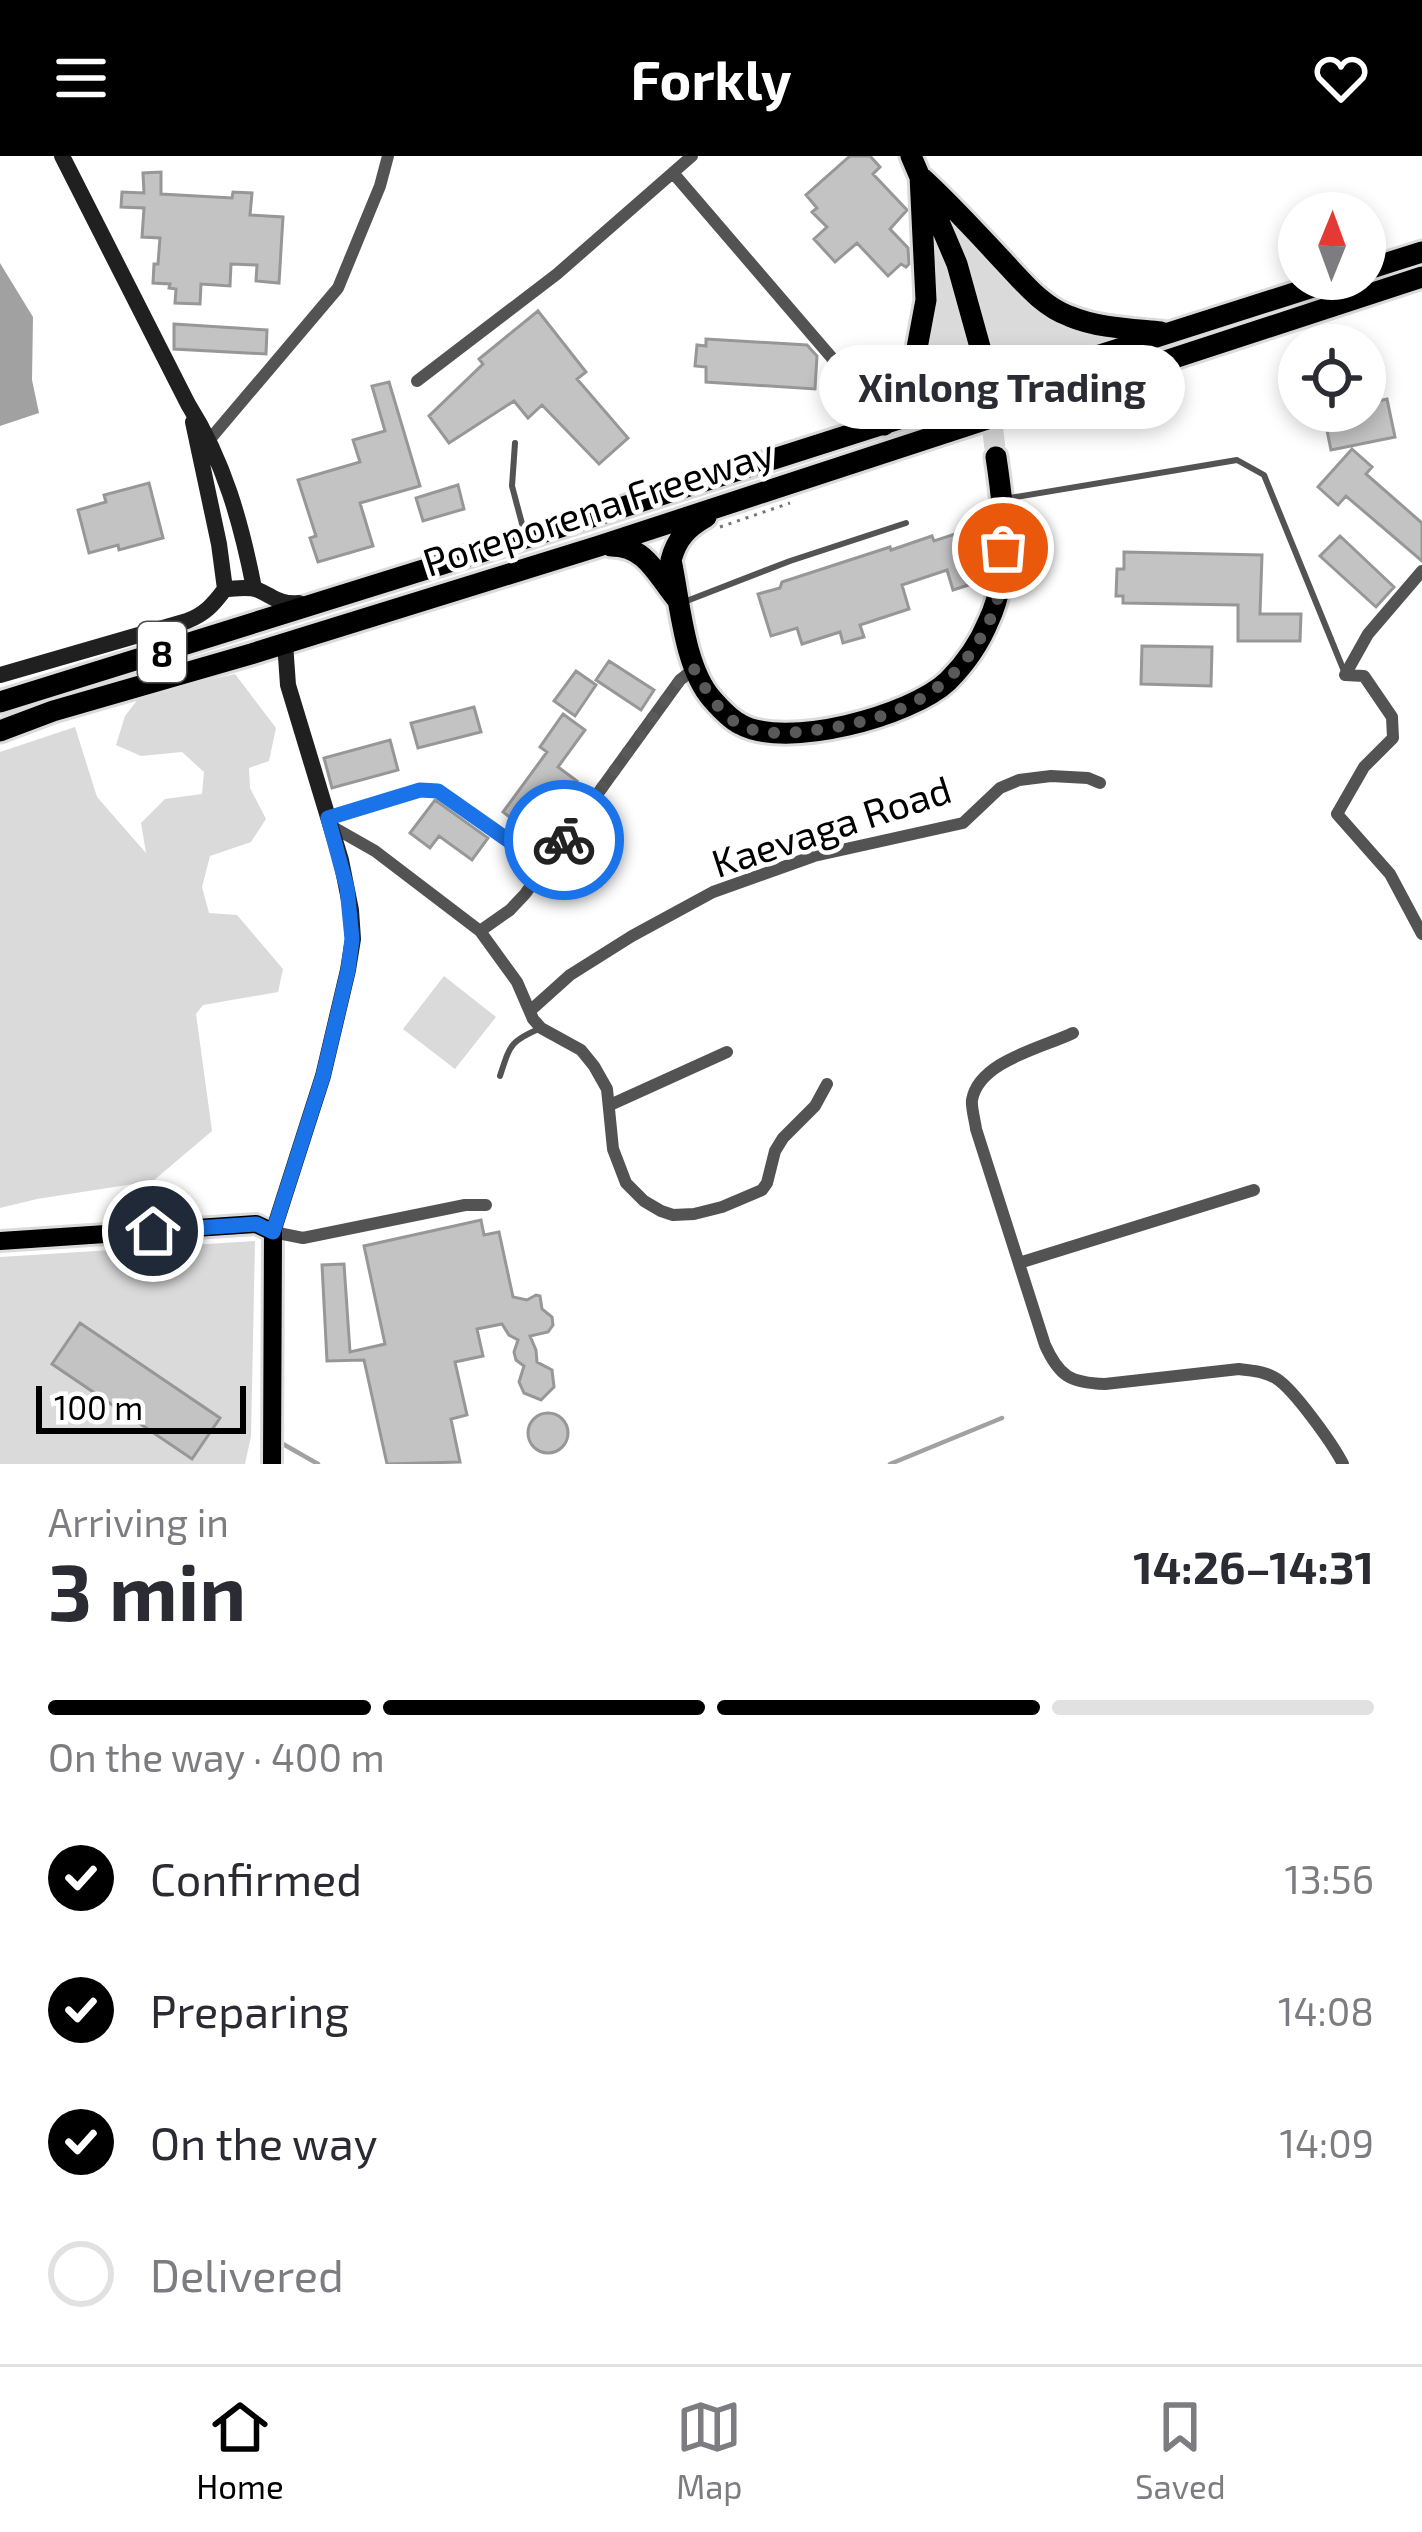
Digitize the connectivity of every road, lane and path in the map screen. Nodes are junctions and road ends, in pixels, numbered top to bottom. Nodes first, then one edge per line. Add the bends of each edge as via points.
1 (62, 156) edge
2 (388, 156) edge
3 (692, 156) edge
4 (915, 166) edge
5 (674, 174) junction
6 (1422, 252) edge
7 (1386, 263) edge
8 (1422, 277) edge
9 (1278, 299) edge
10 (1170, 334) junction
11 (985, 365) tunnel mouth
12 (417, 381) dead end
13 (884, 425) junction
14 (515, 443) dead end
15 (205, 445) junction
16 (996, 457) tunnel mouth
17 (738, 500) junction
18 (1003, 500) junction
19 (906, 523) dead end
20 (526, 538) junction
21 (599, 546) junction
22 (1422, 571) edge
23 (254, 588) junction
24 (225, 590) junction
25 (324, 602) junction
26 (681, 603) junction
27 (285, 643) junction
28 (694, 669) junction
29 (0, 675) edge
30 (1346, 675) junction
31 (0, 702) edge
32 (0, 731) edge
33 (1100, 783) dead end
34 (330, 822) junction
35 (545, 866) junction
36 (480, 931) junction
37 (1422, 934) edge
38 (531, 1010) junction
39 (541, 1028) junction
40 (1072, 1033) dead end
41 (727, 1052) dead end
42 (500, 1076) dead end
43 (827, 1084) dead end
44 (610, 1105) junction
45 (1254, 1190) dead end
46 (486, 1204) dead end
47 (273, 1232) junction
48 (2, 1242) edge
49 (1019, 1263) junction
50 (272, 1464) edge
51 (1343, 1464) edge

1 - 15 main road
2 - 15 street via 338,288
3 - 5 street
4 - 10 highway via 1052,308 1095,324
4 - 11 highway via 957,264
4 - 13 highway via 926,300 914,364
5 - 12 street
5 - 13 street via 832,358 842,393
6 - 7 highway
8 - 17 highway, Poreporena Freeway / 8
9 - 10 highway, Poreporena Freeway / 8
10 - 13 highway, Poreporena Freeway / 8
13 - 20 highway, Poreporena Freeway / 8
14 - 20 lane via 512,486
15 - 23 main road via 227,482
15 - 24 main road
16 - 18 highway
17 - 21 highway, Poreporena Freeway / 8
17 - 26 highway via 676,543 671,560
18 - 28 highway via 1003,579 989,621 947,682 915,702 841,727 766,731 730,716
18 - 30 lane via 1237,460 1264,476
19 - 26 lane
20 - 25 highway, Poreporena Freeway / 8
21 - 26 highway via 640,552
21 - 27 highway, Poreporena Freeway / 8
22 - 30 street via 1368,634
23 - 24 main road
23 - 25 main road via 286,604
24 - 29 main road via 203,615
25 - 31 highway, Poreporena Freeway / 8
26 - 28 highway
27 - 32 highway, Poreporena Freeway / 8
27 - 34 main road via 288,685
28 - 35 street
30 - 37 street via 1364,676 1392,717 1394,738 1364,767 1337,814 1390,874
33 - 38 street, Kaevaga Road via 1019,780 963,823 814,856 713,892 570,975
34 - 35 lane via 438,791
34 - 36 street
34 - 47 main road via 351,910 348,970
35 - 36 street via 510,910
36 - 38 street
38 - 39 street
39 - 42 lane via 515,1039
39 - 44 street via 581,1050
40 - 49 street via 984,1075 972,1100
41 - 44 street
43 - 44 street via 783,1138 766,1186 694,1214 661,1211 626,1183
45 - 49 street
46 - 47 street via 303,1238
47 - 48 main road via 256,1224
47 - 50 main road
49 - 51 street via 1045,1345 1068,1378 1105,1384 1259,1371 1279,1380

